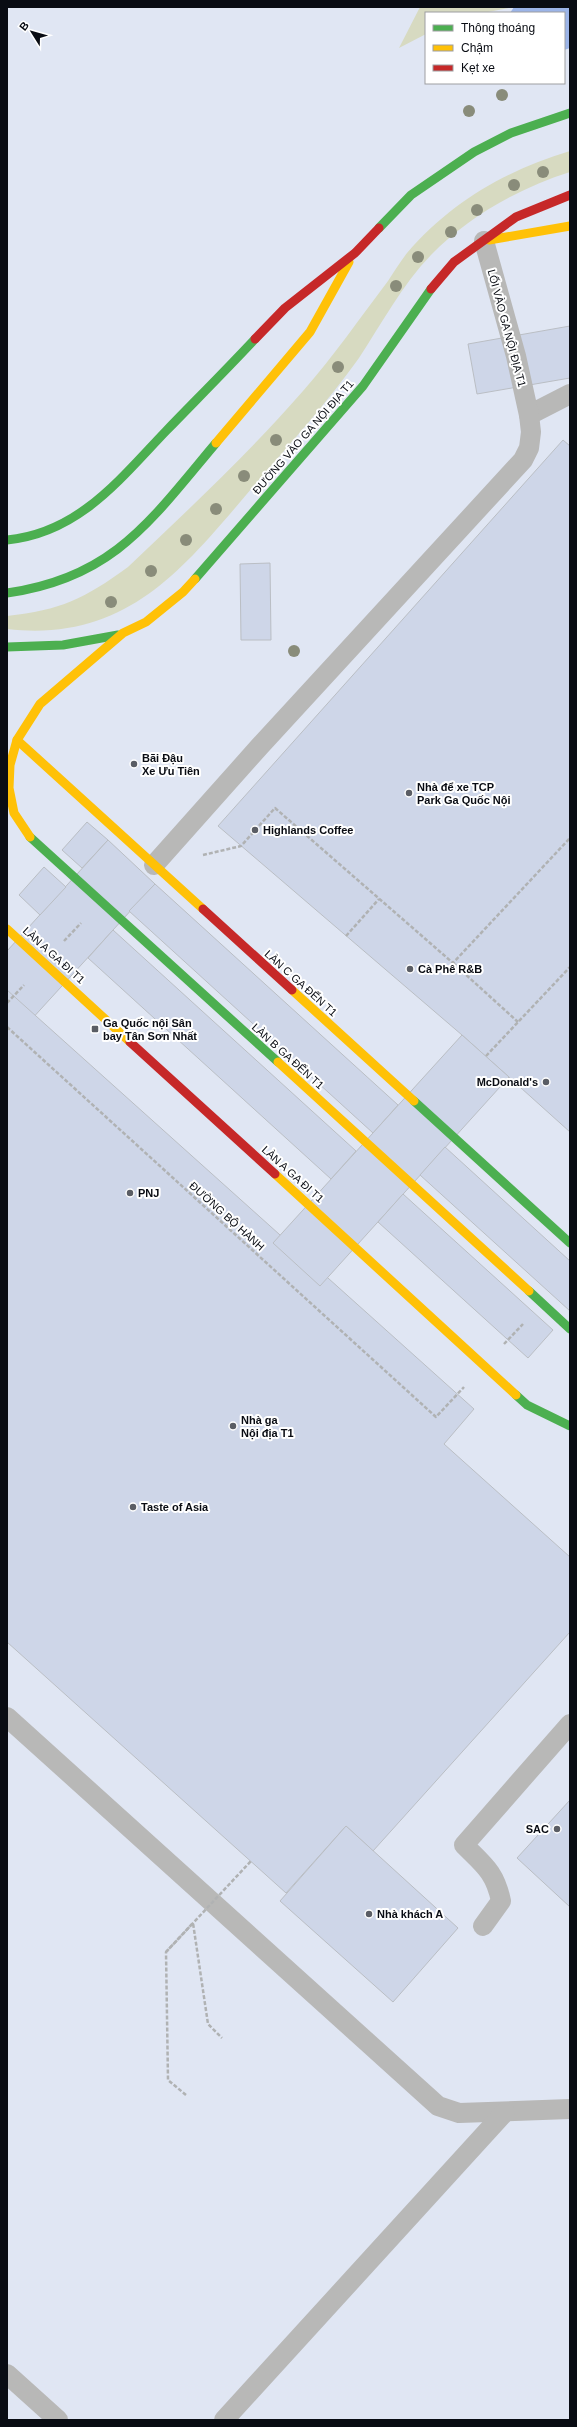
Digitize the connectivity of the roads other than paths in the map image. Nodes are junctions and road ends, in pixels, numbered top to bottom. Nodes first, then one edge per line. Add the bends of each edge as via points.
1 (570, 113) edge
2 (570, 195) edge
3 (570, 226) edge
4 (484, 241) junction
5 (354, 253) junction
6 (570, 394) edge
7 (529, 415) junction
8 (7, 540) edge
9 (7, 593) edge
10 (123, 633) junction
11 (7, 647) edge
12 (17, 740) junction
13 (154, 865) junction
14 (7, 929) edge
15 (570, 1243) edge
16 (570, 1329) edge
17 (570, 1426) edge
18 (7, 1717) edge
19 (570, 1724) edge
20 (483, 1926) dead end
21 (570, 2109) edge
22 (505, 2112) junction
23 (7, 2374) edge
24 (58, 2420) edge
25 (224, 2420) edge

1 - 5 street via 512,133 444,171 410,195
2 - 4 street, ĐƯỜNG VÀO GA NỘI ĐỊA T1 via 516,217
3 - 4 street, ĐƯỜNG VÀO GA NỘI ĐỊA T1
4 - 7 lane, LỐI VÀO GA NỘI ĐỊA T1 via 516,356
4 - 10 street, ĐƯỜNG VÀO GA NỘI ĐỊA T1 via 454,262 428,292 363,386 336,420 183,592 146,622
5 - 8 street via 285,308 100,500 70,521
5 - 9 street via 310,332 148,522 121,548 92,566 56,581
6 - 7 lane
7 - 13 lane, LỐI VÀO GA NỘI ĐỊA T1 via 529,448 522,460
10 - 11 street via 89,642 57,646
10 - 12 street, LÀN B GA ĐẾN T1 via 40,704
12 - 13 street, LÀN C GA ĐẾN T1
12 - 16 street, LÀN B GA ĐẾN T1 via 10,765 9,788 14,813 28,835
13 - 15 street, LÀN C GA ĐẾN T1
14 - 17 street, LÀN A GA ĐI T1 via 527,1405
18 - 22 lane via 438,2106 459,2113
19 - 20 lane via 464,1845 493,1874 498,1885 501,1901
21 - 22 lane
22 - 25 lane
23 - 24 lane

